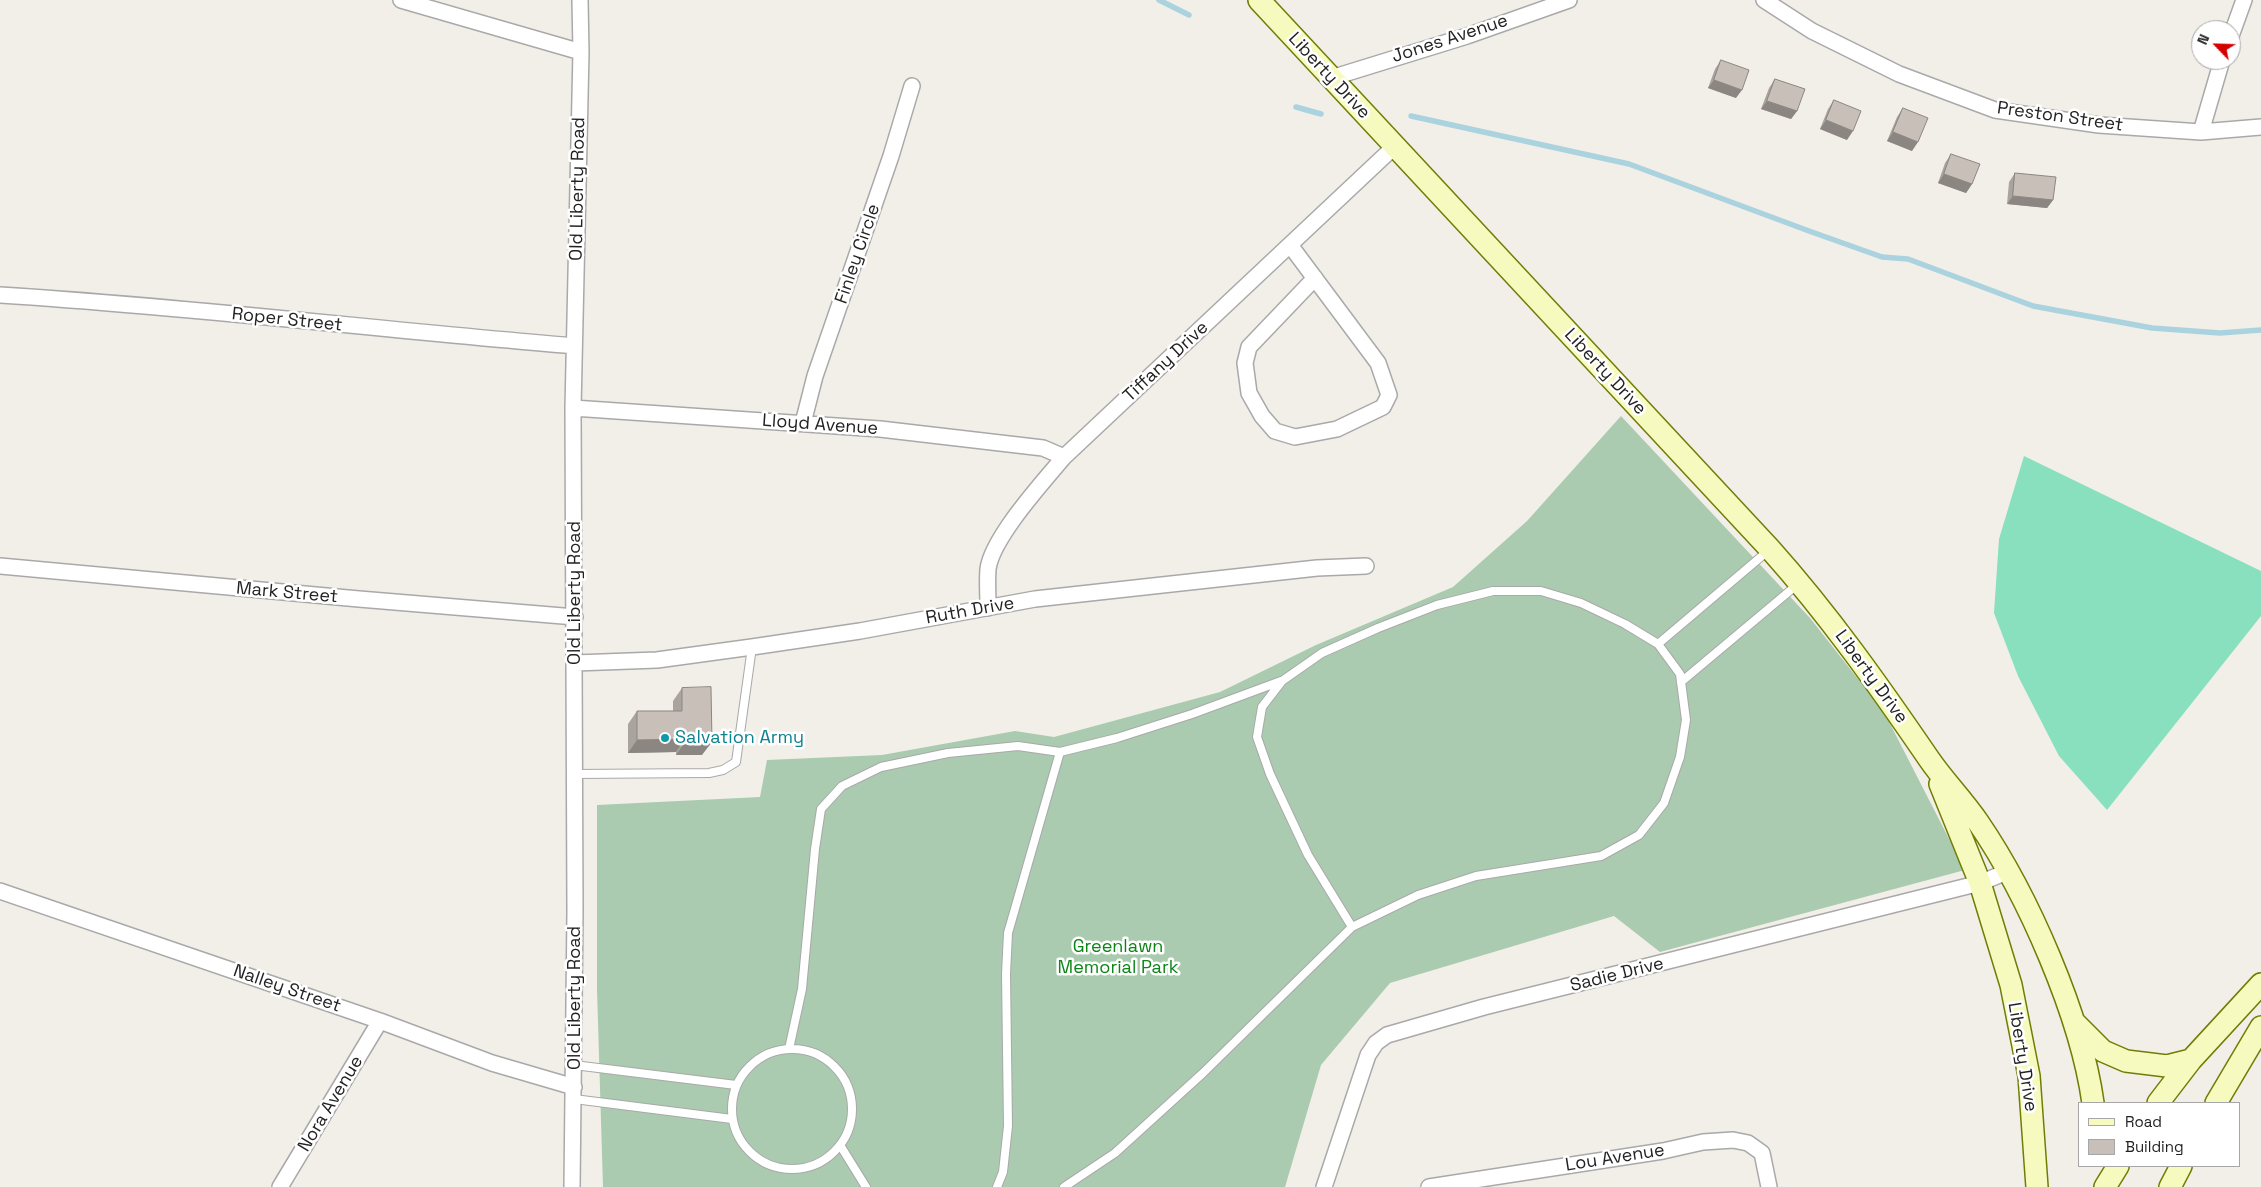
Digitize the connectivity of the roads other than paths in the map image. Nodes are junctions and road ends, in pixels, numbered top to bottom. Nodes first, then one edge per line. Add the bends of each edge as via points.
1 (401, 0) edge
2 (580, 0) edge
3 (1259, 0) edge
4 (1569, 0) edge
5 (1764, 0) edge
6 (2244, 0) edge
7 (2237, 20) edge
8 (581, 52) junction
9 (2219, 70) edge
10 (1330, 78) junction
11 (912, 86) dead end
12 (2261, 127) edge
13 (2201, 132) junction
14 (1395, 146) junction
15 (1290, 245) junction
16 (1315, 278) junction
17 (0, 295) edge
18 (574, 346) junction
19 (573, 408) junction
20 (803, 422) junction
21 (1064, 457) junction
22 (1770, 548) junction
23 (0, 566) edge
24 (1366, 566) dead end
25 (1800, 582) junction
26 (988, 608) junction
27 (575, 617) junction
28 (1658, 644) junction
29 (752, 647) junction
30 (575, 663) junction
31 (1282, 681) junction
32 (1681, 682) junction
33 (1060, 752) junction
34 (1930, 761) junction
35 (574, 774) junction
36 (2009, 871) junction
37 (1980, 884) junction
38 (0, 891) edge
39 (1352, 927) junction
40 (2261, 984) edge
41 (380, 1021) junction
42 (2073, 1021) junction
43 (2261, 1027) edge
44 (789, 1048) junction
45 (2191, 1060) junction
46 (574, 1065) junction
47 (736, 1085) junction
48 (574, 1093) junction
49 (2093, 1102) edge
50 (2159, 1102) edge
51 (2217, 1102) edge
52 (732, 1119) junction
53 (840, 1146) junction
54 (2101, 1167) edge
55 (2117, 1167) edge
56 (2181, 1167) edge
57 (280, 1187) edge
58 (572, 1187) edge
59 (866, 1187) edge
60 (998, 1187) edge
61 (1064, 1187) edge
62 (1324, 1187) edge
63 (1429, 1187) edge
64 (1769, 1187) edge
65 (2037, 1187) edge
66 (2104, 1187) edge
67 (2170, 1187) edge

1 - 8 street
2 - 8 street, Old Liberty Road
3 - 10 main road, Liberty Drive
4 - 10 street, Jones Avenue via 1467,36
5 - 13 street, Preston Street via 1812,31 1899,74 1995,110 2099,125
6 - 7 street
8 - 18 street, Old Liberty Road
9 - 13 street
10 - 14 main road, Liberty Drive
11 - 20 street, Finley Circle via 815,376
12 - 13 street, Preston Street
14 - 15 street, Tiffany Drive
14 - 22 main road, Liberty Drive
15 - 16 street
15 - 21 street, Tiffany Drive
16 - 16 street via 1249,347 1245,364 1250,393 1262,416 1275,432 1295,437 1338,429 1361,419 1383,407 1389,394 1378,363
17 - 18 street, Roper Street via 143,304
18 - 19 street, Old Liberty Road
19 - 20 street, Lloyd Avenue
19 - 27 street, Old Liberty Road
20 - 21 street, Lloyd Avenue via 1043,448
21 - 26 street, Tiffany Drive via 1020,510 1001,539 988,567
22 - 25 main road, Liberty Drive
22 - 28 lane
23 - 27 street, Mark Street
24 - 26 street, Ruth Drive via 1317,568 1035,599
25 - 32 lane
25 - 34 main road, Liberty Drive via 1879,686
26 - 29 street, Ruth Drive
27 - 30 street, Old Liberty Road
28 - 31 lane via 1581,603 1541,591 1493,591 1437,605 1378,628 1322,653
28 - 32 lane via 1680,674
29 - 30 street, Ruth Drive via 657,660
29 - 35 lane via 736,762 723,770 708,773
30 - 35 street, Old Liberty Road
31 - 33 lane via 1117,738
31 - 39 lane via 1262,707 1257,737 1270,774 1308,855
32 - 39 lane via 1686,720 1680,757 1664,803 1639,835 1601,856 1476,876 1418,895
33 - 44 lane via 1018,746 948,753 881,767 842,786 821,809 802,989
33 - 60 lane via 1008,933 1008,1126 1003,1172
34 - 36 main road, Liberty Drive via 1977,821
34 - 37 main road, Liberty Drive
35 - 46 street, Old Liberty Road
36 - 37 street, Sadie Drive
36 - 42 main road, Liberty Drive
37 - 62 street, Sadie Drive via 1484,1007 1387,1035 1368,1055
37 - 65 main road, Liberty Drive via 2011,985 2028,1076
38 - 41 street, Nalley Street
39 - 61 lane via 1203,1073 1115,1153
40 - 45 main road
41 - 48 street, Nalley Street
41 - 57 street, Nora Avenue
42 - 45 main road via 2103,1051 2126,1061 2167,1066
42 - 49 main road, Liberty Drive via 2089,1075
43 - 51 main road
44 - 47 lane via 757,1059
44 - 53 lane via 808,1051 826,1059 840,1073 849,1090 852,1109 849,1128
45 - 50 main road
46 - 47 lane
46 - 48 street, Old Liberty Road
47 - 52 lane
48 - 52 lane
48 - 58 street, Old Liberty Road
52 - 53 lane via 738,1138 750,1154 767,1165 787,1170 807,1168 825,1160
53 - 59 lane
54 - 66 main road
55 - 66 main road
56 - 67 main road
63 - 64 street, Lou Avenue via 1703,1142 1733,1140 1748,1143 1762,1153

